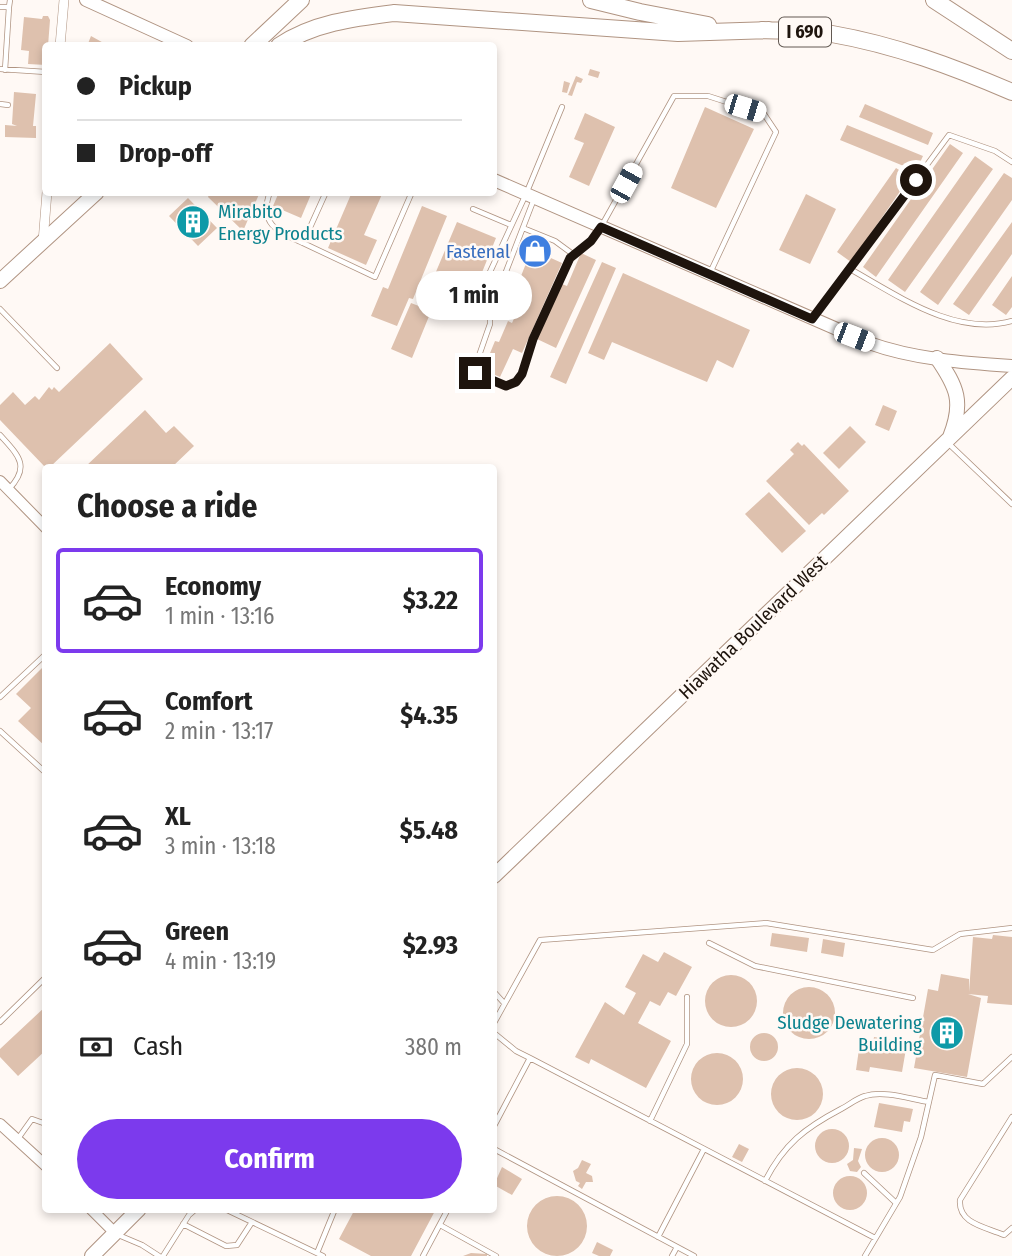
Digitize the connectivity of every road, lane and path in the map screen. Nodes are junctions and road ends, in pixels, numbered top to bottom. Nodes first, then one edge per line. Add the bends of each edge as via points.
1 (10, 0) edge
2 (64, 0) edge
3 (86, 0) edge
4 (301, 0) edge
5 (591, 0) edge
6 (934, 0) edge
7 (953, 0) edge
8 (0, 7) edge
9 (9, 7) junction
10 (769, 30) junction
11 (60, 42) edge
12 (178, 42) edge
13 (256, 42) edge
14 (287, 42) edge
15 (1008, 49) edge
16 (3, 70) edge
17 (42, 72) edge
18 (1012, 92) edge
19 (0, 104) edge
20 (8, 105) dead end
21 (562, 107) dead end
22 (1012, 162) edge
23 (497, 181) edge
24 (47, 196) edge
25 (93, 196) edge
26 (269, 196) edge
27 (324, 196) edge
28 (410, 196) edge
29 (530, 196) junction
30 (473, 209) dead end
31 (512, 225) junction
32 (601, 227) junction
33 (523, 228) junction
34 (43, 242) junction
35 (303, 243) junction
36 (574, 255) junction
37 (850, 269) junction
38 (709, 274) junction
39 (0, 281) edge
40 (0, 309) edge
41 (471, 313) dead end
42 (812, 319) junction
43 (1012, 321) edge
44 (937, 358) junction
45 (1012, 366) edge
46 (57, 368) dead end
47 (1012, 378) edge
48 (0, 435) edge
49 (947, 442) junction
50 (4, 485) edge
51 (1012, 504) edge
52 (42, 520) edge
53 (42, 658) edge
54 (0, 697) edge
55 (0, 731) edge
56 (42, 768) edge
57 (497, 873) edge
58 (1012, 928) edge
59 (709, 943) dead end
60 (42, 981) edge
61 (497, 995) edge
62 (687, 997) dead end
63 (913, 998) dead end
64 (505, 1003) junction
65 (497, 1018) edge
66 (0, 1022) edge
67 (497, 1035) edge
68 (1012, 1057) edge
69 (530, 1058) junction
70 (929, 1101) junction
71 (1012, 1117) edge
72 (497, 1120) edge
73 (650, 1121) junction
74 (42, 1123) edge
75 (0, 1124) edge
76 (17, 1140) junction
77 (704, 1149) junction
78 (497, 1151) edge
79 (42, 1162) edge
80 (864, 1173) dead end
81 (765, 1181) junction
82 (896, 1203) junction
83 (95, 1213) edge
84 (135, 1213) edge
85 (193, 1213) edge
86 (233, 1213) edge
87 (333, 1213) edge
88 (446, 1213) edge
89 (252, 1222) junction
90 (183, 1224) junction
91 (440, 1225) junction
92 (1012, 1228) edge
93 (115, 1233) junction
94 (659, 1237) junction
95 (874, 1238) junction
96 (677, 1247) junction
97 (317, 1253) junction
98 (92, 1256) edge
99 (161, 1256) edge
100 (323, 1256) edge
101 (423, 1256) edge
102 (496, 1256) edge
103 (672, 1256) edge
104 (694, 1256) edge
105 (865, 1256) edge

1 - 9 lane
2 - 11 street
3 - 12 main road
4 - 13 highway
5 - 10 highway, I 690 via 701,24
6 - 15 highway
7 - 15 highway
8 - 9 lane
9 - 16 lane
10 - 14 highway via 678,33 394,13 314,28
10 - 18 highway, I 690 via 830,34 873,43 932,60
16 - 17 lane
19 - 20 lane
21 - 29 lane
22 - 37 lane via 949,135
23 - 29 main road
24 - 34 street
25 - 34 main road
26 - 35 lane via 268,220 279,232
27 - 35 lane
28 - 35 lane via 375,277
29 - 31 lane
29 - 32 main road
29 - 33 lane
30 - 31 lane
31 - 41 lane
32 - 36 lane
32 - 38 main road
32 - 38 lane via 674,96 708,96 764,114 776,132
33 - 36 lane
33 - 36 lane via 474,370 479,376 506,386 516,382
34 - 39 main road
37 - 42 lane
37 - 43 lane via 918,306 962,323
38 - 42 main road
40 - 46 lane
42 - 44 main road via 889,350
44 - 45 main road
44 - 49 main road via 958,397
47 - 49 main road, Hiawatha Boulevard West
48 - 50 lane via 17,453 21,465 19,478
49 - 51 lane
49 - 57 main road, Hiawatha Boulevard West
50 - 52 street
53 - 54 lane
55 - 56 lane
58 - 64 lane via 960,934 933,950 766,923 540,940
59 - 63 lane via 755,966
60 - 66 lane
61 - 64 lane
62 - 73 lane via 687,1044
64 - 65 lane
67 - 69 lane
68 - 70 lane via 984,1084 935,1075
69 - 72 lane
69 - 73 lane
70 - 81 lane via 866,1096 814,1123 790,1142
70 - 82 lane
71 - 92 lane via 960,1200 959,1210 964,1218 1004,1235
73 - 77 lane
74 - 76 lane via 32,1119
75 - 76 street
76 - 79 street
77 - 81 lane
77 - 94 lane
78 - 94 lane
80 - 82 lane
81 - 95 lane
82 - 95 lane
83 - 93 street
84 - 93 main road
85 - 90 lane
86 - 89 lane
87 - 97 lane
88 - 91 lane
89 - 90 lane via 237,1245 226,1246
89 - 97 lane
90 - 99 lane
91 - 101 lane
91 - 102 lane
93 - 98 main road
93 - 99 lane
94 - 96 lane
95 - 105 lane
96 - 103 lane
96 - 104 lane
97 - 100 lane

